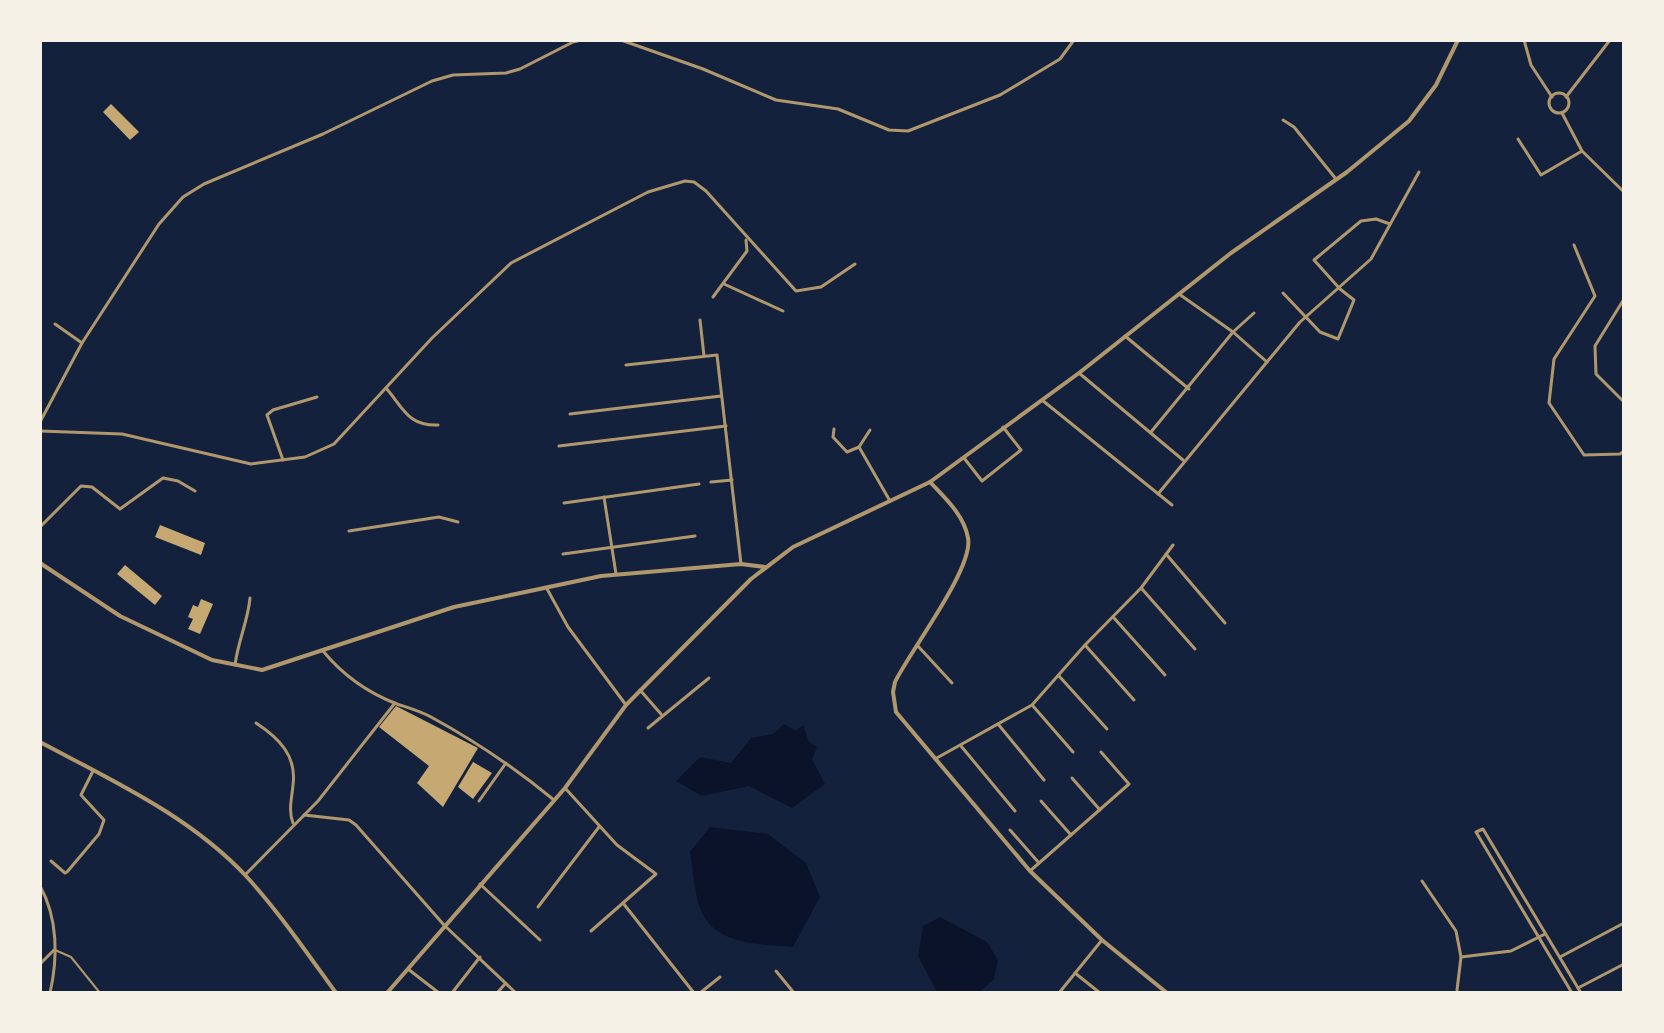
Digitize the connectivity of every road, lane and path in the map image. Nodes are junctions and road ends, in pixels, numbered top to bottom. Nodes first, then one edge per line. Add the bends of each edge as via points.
1 (581, 40) edge
2 (621, 40) edge
3 (1074, 40) edge
4 (1458, 40) edge
5 (1524, 40) edge
6 (1610, 40) edge
7 (1552, 97) junction
8 (1566, 97) junction
9 (1562, 113) junction
10 (1283, 120) dead end
11 (1518, 139) dead end
12 (1582, 151) junction
13 (1419, 172) dead end
14 (1336, 179) junction
15 (1624, 192) edge
16 (1390, 224) junction
17 (746, 237) junction
18 (1574, 245) dead end
19 (855, 264) dead end
20 (724, 284) junction
21 (1340, 289) junction
22 (1283, 293) dead end
23 (1179, 294) junction
24 (713, 297) dead end
25 (1624, 299) edge
26 (783, 311) dead end
27 (1254, 313) dead end
28 (1305, 319) junction
29 (700, 320) dead end
30 (55, 324) dead end
31 (1233, 332) junction
32 (1125, 336) junction
33 (82, 343) junction
34 (704, 356) junction
35 (1267, 362) junction
36 (626, 365) dead end
37 (1079, 373) junction
38 (386, 388) junction
39 (1189, 389) junction
40 (722, 396) junction
41 (317, 397) dead end
42 (1042, 400) junction
43 (1624, 402) edge
44 (570, 414) dead end
45 (40, 422) edge
46 (438, 425) dead end
47 (726, 426) junction
48 (1003, 427) junction
49 (834, 429) dead end
50 (870, 430) dead end
51 (40, 431) edge
52 (1151, 432) junction
53 (559, 446) dead end
54 (859, 447) junction
55 (1624, 451) edge
56 (963, 457) junction
57 (283, 460) junction
58 (1183, 460) junction
59 (732, 480) junction
60 (711, 482) dead end
61 (930, 482) junction
62 (699, 484) dead end
63 (195, 491) dead end
64 (1158, 494) junction
65 (604, 497) junction
66 (890, 501) junction
67 (564, 503) dead end
68 (1172, 505) dead end
69 (458, 522) dead end
70 (40, 527) edge
71 (349, 531) dead end
72 (695, 536) dead end
73 (1173, 545) dead end
74 (611, 547) junction
75 (563, 554) dead end
76 (1166, 554) junction
77 (40, 563) edge
78 (741, 564) junction
79 (765, 567) junction
80 (616, 574) junction
81 (546, 587) junction
82 (1141, 588) junction
83 (250, 598) dead end
84 (1113, 617) junction
85 (1225, 623) dead end
86 (916, 644) junction
87 (1085, 645) junction
88 (1195, 649) dead end
89 (323, 651) junction
90 (235, 665) junction
91 (1058, 675) junction
92 (1165, 675) dead end
93 (709, 678) dead end
94 (952, 683) dead end
95 (640, 690) junction
96 (1134, 700) dead end
97 (395, 703) junction
98 (626, 705) junction
99 (1032, 705) junction
100 (662, 715) junction
101 (256, 723) dead end
102 (998, 724) junction
103 (648, 728) dead end
104 (1107, 729) dead end
105 (40, 742) edge
106 (960, 745) junction
107 (1073, 752) dead end
108 (1101, 752) dead end
109 (934, 760) junction
110 (506, 763) junction
111 (93, 771) junction
112 (1072, 778) dead end
113 (1044, 780) dead end
114 (565, 788) junction
115 (554, 800) junction
116 (479, 801) dead end
117 (1041, 801) dead end
118 (1100, 810) junction
119 (1015, 811) dead end
120 (304, 815) junction
121 (294, 824) junction
122 (599, 827) junction
123 (1010, 830) dead end
124 (1071, 835) junction
125 (51, 861) dead end
126 (1039, 863) junction
127 (1030, 871) junction
128 (245, 875) junction
129 (1422, 881) dead end
130 (480, 884) junction
131 (40, 886) edge
132 (623, 903) junction
133 (538, 907) dead end
134 (1624, 923) edge
135 (444, 925) junction
136 (591, 931) dead end
137 (1546, 934) junction
138 (1539, 937) junction
139 (540, 940) dead end
140 (1102, 940) junction
141 (54, 950) junction
142 (480, 957) junction
143 (1461, 957) junction
144 (1560, 957) junction
145 (40, 964) edge
146 (1624, 964) edge
147 (408, 969) junction
148 (776, 971) dead end
149 (1075, 973) junction
150 (720, 977) dead end
151 (505, 984) junction
152 (1457, 990) dead end
153 (1580, 991) edge
154 (792, 992) edge
155 (50, 993) edge
156 (100, 993) edge
157 (336, 993) edge
158 (387, 993) edge
159 (439, 993) edge
160 (452, 993) edge
161 (497, 993) edge
162 (516, 993) edge
163 (694, 993) edge
164 (700, 993) edge
165 (1059, 993) edge
166 (1100, 993) edge
167 (1167, 993) edge
168 (1572, 993) edge

1 - 33 street via 506,73 432,81 204,184 183,197 159,224
2 - 3 street via 776,100 838,109 889,130 908,131 1000,95 1060,59
4 - 14 street via 1436,85 1409,121
5 - 7 street via 1531,65
6 - 8 street
7 - 8 street
7 - 9 street via 1552,109
8 - 9 street via 1568,107
9 - 12 street
10 - 14 street
11 - 12 street via 1541,175
12 - 15 street
13 - 16 street
14 - 23 street
16 - 21 street via 1371,259
16 - 21 street via 1361,221 1314,260
17 - 19 street via 796,291 821,287
17 - 20 street via 747,251
17 - 38 street via 694,182 648,192 511,263
18 - 55 street via 1595,296 1554,359 1549,403 1584,455
20 - 24 street
20 - 26 street
21 - 28 street
21 - 28 street via 1354,300 1338,339
22 - 28 street
23 - 31 street
23 - 32 street
25 - 43 street via 1595,346 1596,374
27 - 31 street
28 - 35 street
29 - 34 street
30 - 33 street
31 - 35 street
31 - 39 street
32 - 37 street
32 - 39 street
33 - 45 street
34 - 36 street
34 - 40 street via 717,355
35 - 58 street
37 - 42 street
37 - 52 street
38 - 46 street via 412,420
38 - 57 street via 334,444
39 - 52 street
40 - 44 street
40 - 47 street
41 - 57 street via 267,415
42 - 48 street
42 - 64 street
47 - 53 street
47 - 59 street
48 - 56 street
48 - 56 street via 1021,450 982,481
49 - 54 street via 833,437 843,450
50 - 54 street
51 - 57 street via 122,434 251,464
52 - 58 street
54 - 66 street
56 - 61 street
58 - 64 street
59 - 60 street
59 - 78 street
61 - 66 street
61 - 86 street via 963,524 969,550
62 - 65 street
63 - 70 street via 163,478 120,509 92,487 81,486
64 - 68 street
65 - 67 street
65 - 74 street
66 - 79 street via 793,547
69 - 71 street via 439,517
72 - 74 street
73 - 76 street
74 - 75 street
74 - 80 street
76 - 82 street
76 - 85 street
77 - 90 street via 120,616 212,660
78 - 79 street
78 - 80 street
79 - 95 street
80 - 81 street
81 - 89 street via 454,607
81 - 98 street via 568,627
82 - 84 street
82 - 88 street
83 - 90 street
84 - 87 street
84 - 92 street
86 - 94 street
86 - 109 street via 895,682 893,703
87 - 91 street
87 - 96 street
89 - 90 street via 262,670
89 - 97 street via 341,673
91 - 99 street
91 - 104 street
93 - 100 street
95 - 98 street
95 - 100 street
97 - 110 street via 418,710
97 - 120 street
98 - 114 street
99 - 102 street
99 - 107 street
100 - 103 street
101 - 121 street via 288,753 294,775
102 - 106 street
102 - 113 street
105 - 111 street
106 - 109 street
106 - 119 street
108 - 118 street via 1129,784
109 - 127 street
110 - 115 street
110 - 116 street
111 - 125 street via 81,795 104,820 99,834 67,872
111 - 128 street via 212,844
112 - 118 street
114 - 115 street
114 - 122 street
115 - 130 street
117 - 124 street
118 - 124 street
120 - 121 street
120 - 135 street via 356,825
121 - 128 street
122 - 132 street via 656,874
122 - 133 street
123 - 126 street
124 - 126 street
126 - 127 street
127 - 140 street
128 - 157 street
129 - 143 street via 1456,931
130 - 135 street
130 - 139 street
131 - 141 street via 53,914
132 - 136 street
132 - 163 street
134 - 144 street
135 - 142 street
135 - 147 street
137 - 138 street
137 - 138 street via 1483,829 1476,832
137 - 144 street
138 - 143 street via 1511,951
138 - 168 street
140 - 149 street
140 - 167 street
141 - 145 street
141 - 155 street
141 - 156 lane via 71,957
142 - 151 street
142 - 160 street
143 - 152 street
144 - 153 street
146 - 153 street
147 - 158 street
147 - 159 street
148 - 154 street
149 - 165 street
149 - 166 street
150 - 164 street
151 - 161 street
151 - 162 street

